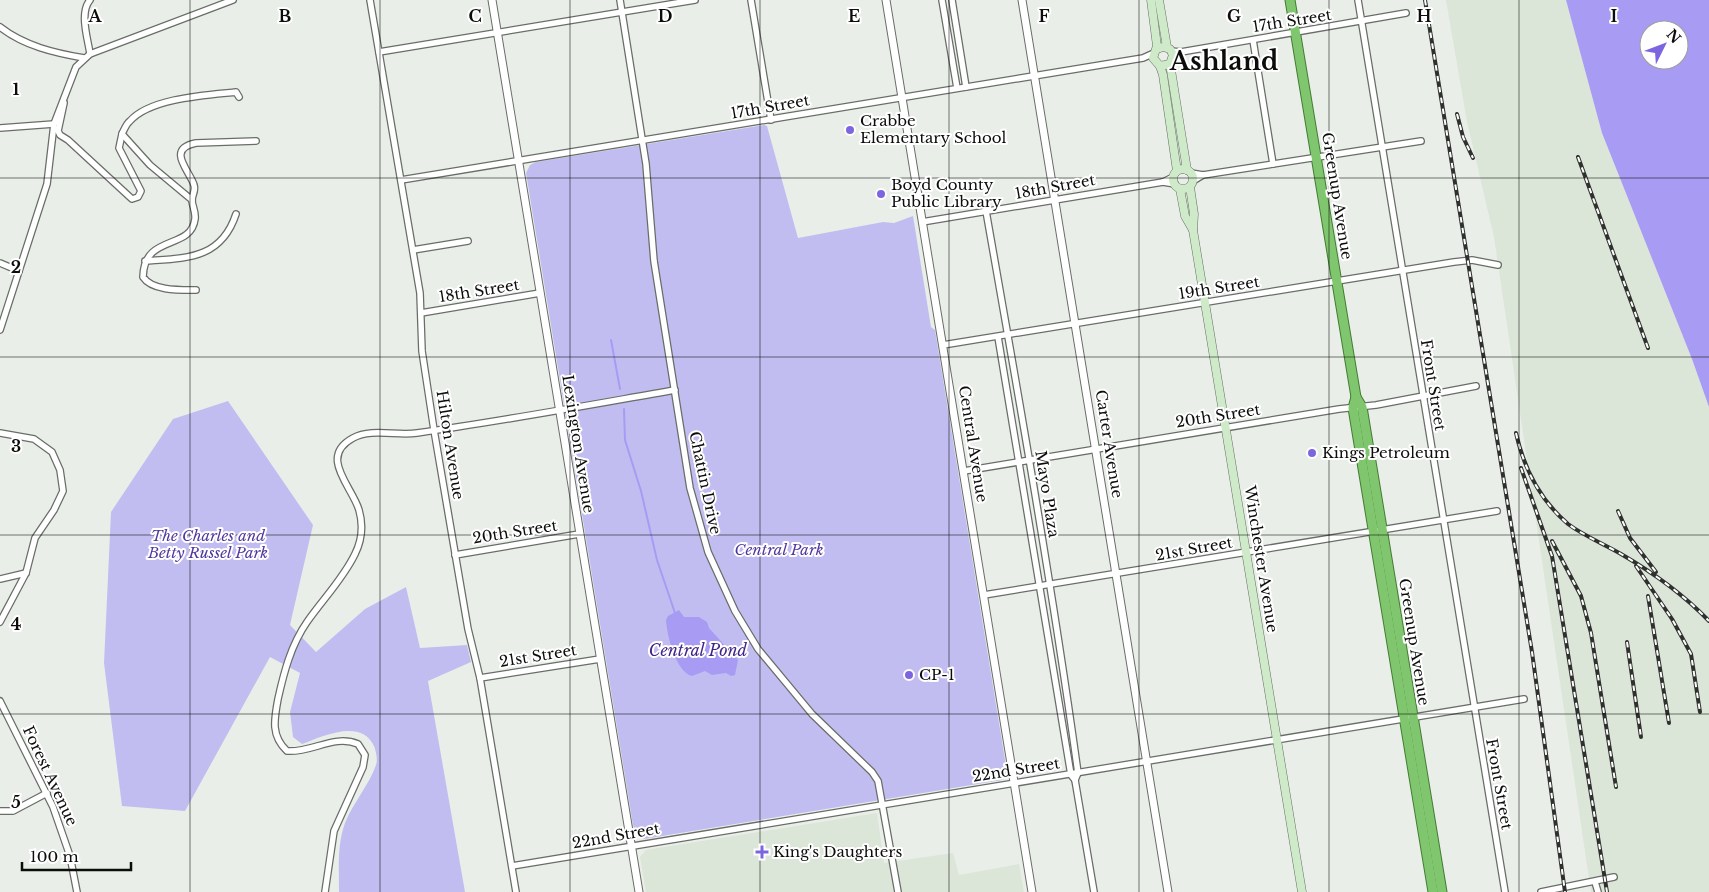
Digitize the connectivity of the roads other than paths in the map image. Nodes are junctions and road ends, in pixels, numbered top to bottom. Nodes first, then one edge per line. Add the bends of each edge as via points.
1 (90, 0) edge
2 (232, 0) edge
3 (370, 0) edge
4 (492, 0) edge
5 (620, 0) edge
6 (695, 0) edge
7 (751, 0) edge
8 (886, 0) edge
9 (942, 0) edge
10 (952, 0) edge
11 (1022, 0) edge
12 (1152, 0) edge
13 (1159, 0) edge
14 (1290, 0) edge
15 (1358, 0) edge
16 (621, 12) junction
17 (1406, 14) dead end
18 (1361, 22) junction
19 (0, 28) edge
20 (497, 32) junction
21 (1296, 33) junction
22 (1253, 40) junction
23 (379, 52) junction
24 (90, 54) junction
25 (1170, 55) junction
26 (1156, 57) junction
27 (84, 58) junction
28 (1034, 76) junction
29 (966, 87) junction
30 (957, 88) junction
31 (66, 91) junction
32 (240, 97) dead end
33 (902, 97) junction
34 (771, 120) junction
35 (54, 124) junction
36 (0, 128) edge
37 (122, 134) junction
38 (643, 140) junction
39 (256, 141) dead end
40 (1421, 141) dead end
41 (1382, 147) junction
42 (1316, 156) junction
43 (519, 161) junction
44 (1273, 164) junction
45 (1190, 178) junction
46 (401, 180) junction
47 (1176, 180) junction
48 (192, 200) junction
49 (1054, 200) junction
50 (986, 212) junction
51 (236, 214) dead end
52 (922, 222) junction
53 (1193, 230) junction
54 (468, 240) dead end
55 (412, 250) junction
56 (145, 261) junction
57 (0, 264) edge
58 (1498, 265) dead end
59 (1402, 270) junction
60 (19, 271) junction
61 (1336, 281) junction
62 (196, 290) dead end
63 (540, 293) junction
64 (1206, 303) junction
65 (421, 313) junction
66 (1075, 325) junction
67 (1, 326) edge
68 (1008, 335) junction
69 (998, 337) junction
70 (943, 345) junction
71 (1476, 386) dead end
72 (675, 390) junction
73 (1422, 396) junction
74 (1357, 407) junction
75 (559, 410) junction
76 (1226, 428) junction
77 (434, 430) junction
78 (0, 433) edge
79 (1096, 448) junction
80 (1029, 460) junction
81 (1018, 462) junction
82 (964, 471) junction
83 (1497, 511) dead end
84 (1443, 521) junction
85 (1378, 531) junction
86 (579, 534) junction
87 (1246, 553) junction
88 (456, 554) junction
89 (26, 573) junction
90 (1117, 575) junction
91 (0, 579) edge
92 (1049, 585) junction
93 (1038, 586) junction
94 (984, 595) junction
95 (0, 622) edge
96 (600, 659) junction
97 (480, 678) junction
98 (1524, 699) dead end
99 (0, 702) edge
100 (1474, 707) junction
101 (1408, 718) junction
102 (1277, 740) junction
103 (1146, 762) junction
104 (1078, 773) junction
105 (1071, 775) junction
106 (1075, 780) junction
107 (1014, 783) junction
108 (47, 793) junction
109 (884, 804) junction
110 (0, 811) edge
111 (631, 845) junction
112 (512, 866) junction
113 (1614, 877) dead end
114 (1595, 882) junction
115 (77, 892) edge
116 (325, 892) edge
117 (516, 892) edge
118 (639, 892) edge
119 (898, 892) edge
120 (1032, 892) edge
121 (1094, 892) edge
122 (1168, 892) edge
123 (1302, 892) edge
124 (1433, 892) edge
125 (1442, 892) edge
126 (1505, 892) edge
127 (1541, 892) edge
128 (1598, 892) edge

1 - 24 street via 85,18
2 - 24 street
3 - 23 street, Hilton Avenue
4 - 20 street, Lexington Avenue
5 - 16 street, Chattin Drive
6 - 16 street
7 - 34 street
8 - 33 street, Central Avenue
9 - 30 street
10 - 29 street
11 - 28 street, Carter Avenue
12 - 26 main road, Winchester Avenue
13 - 25 main road, Winchester Avenue
14 - 21 highway, Greenup Avenue
15 - 18 street, Front Street
16 - 20 street
16 - 38 street, Chattin Drive
17 - 18 street, 17th Street
18 - 21 street, 17th Street
18 - 41 street, Front Street
19 - 27 street via 49,51
20 - 23 street
20 - 43 street, Lexington Avenue
21 - 22 street, 17th Street
21 - 42 highway, Greenup Avenue
22 - 25 street, 17th Street
22 - 44 street
23 - 46 street, Hilton Avenue
24 - 27 street
25 - 26 main road
25 - 26 main road
25 - 45 main road, Winchester Avenue
26 - 28 street, 17th Street
26 - 47 main road, Winchester Avenue via 1164,79
27 - 31 street via 76,67
28 - 29 street, 17th Street
28 - 49 street, Carter Avenue
29 - 30 street, 17th Street
30 - 33 street, 17th Street
31 - 35 street
31 - 37 street via 58,131 60,135 132,199 141,191 119,148
32 - 37 street via 236,92 159,105 130,120
33 - 34 street, 17th Street
33 - 52 street, Central Avenue
34 - 38 street, 17th Street
35 - 36 street
35 - 60 street via 47,184
37 - 48 street via 150,165
38 - 43 street, 17th Street
38 - 72 street, Chattin Drive via 654,261
39 - 48 street via 186,146 181,162 194,185
40 - 41 street
41 - 42 street
41 - 59 street, Front Street
42 - 44 street
42 - 61 highway, Greenup Avenue
43 - 46 street, 17th Street
43 - 63 street, Lexington Avenue
44 - 45 street
45 - 47 main road
45 - 47 main road
45 - 53 main road, Winchester Avenue
46 - 55 street, Hilton Avenue
47 - 49 street, 18th Street
47 - 53 main road, Winchester Avenue via 1185,216
48 - 56 street via 196,216 192,227 177,240 154,249
49 - 50 street, 18th Street
49 - 66 street, Carter Avenue
50 - 52 street, 18th Street
50 - 68 street, Mayo Plaza
51 - 56 street via 221,239 202,254 192,258
52 - 70 street, Central Avenue
53 - 64 main road, Winchester Avenue
54 - 55 street
55 - 65 street, Hilton Avenue
56 - 62 street via 143,277 147,282 162,288
57 - 60 street
58 - 59 street, 19th Street via 1462,261
59 - 61 street, 19th Street
59 - 73 street, Front Street
60 - 67 street
61 - 64 street, 19th Street
61 - 74 highway, Greenup Avenue
63 - 65 street, 18th Street
63 - 75 street, Lexington Avenue
64 - 66 street, 19th Street
64 - 76 main road, Winchester Avenue
65 - 77 street, Hilton Avenue via 422,351
66 - 68 street, 19th Street
66 - 79 street, Carter Avenue
68 - 69 street, 19th Street
68 - 80 street, Mayo Plaza
69 - 70 street, 19th Street
69 - 81 street, Mayo Plaza
70 - 82 street, Central Avenue
71 - 73 street, 20th Street
72 - 75 street
72 - 109 street, Chattin Drive via 696,511 708,552 727,597 746,631 774,669 828,732 876,777
73 - 74 street, 20th Street
73 - 84 street, Front Street
74 - 76 street, 20th Street
74 - 85 highway, Greenup Avenue
75 - 77 street
75 - 86 street, Lexington Avenue
76 - 79 street, 20th Street
76 - 87 main road, Winchester Avenue
77 - 88 street, Hilton Avenue
77 - 116 street via 363,435 353,438 339,451 337,464 362,521 360,542 345,571 306,623 284,670 274,726 280,744 288,751 298,752 337,741 352,742 365,755 363,767 334,831
78 - 89 street via 34,439 43,444 52,452 60,470 63,490 35,538
79 - 80 street, 20th Street
79 - 90 street, Carter Avenue
80 - 81 street, 20th Street
80 - 92 street, Mayo Plaza
81 - 82 street, 20th Street
81 - 93 street, Mayo Plaza
82 - 94 street, Central Avenue
83 - 84 street, 21st Street
84 - 85 street, 21st Street
84 - 100 street, Front Street
85 - 87 street, 21st Street
85 - 101 highway, Greenup Avenue
86 - 88 street, 20th Street
86 - 96 street, Lexington Avenue
87 - 90 street, 21st Street
87 - 102 main road, Winchester Avenue
88 - 97 street, Hilton Avenue
89 - 91 street
89 - 95 street
90 - 92 street, 21st Street
90 - 103 street, Carter Avenue
92 - 93 street, 21st Street
92 - 104 street, Mayo Plaza
93 - 94 street, 21st Street
93 - 105 street, Mayo Plaza
94 - 107 street, Central Avenue
96 - 97 street, 21st Street
96 - 111 street, Lexington Avenue
97 - 112 street, Hilton Avenue
98 - 100 street, 22nd Street
99 - 108 street, Forest Avenue
100 - 101 street, 22nd Street
100 - 126 street, Front Street
101 - 102 street, 22nd Street
101 - 124 highway, Greenup Avenue
101 - 125 highway, Greenup Avenue
102 - 103 street, 22nd Street
102 - 123 main road, Winchester Avenue
103 - 104 street, 22nd Street
103 - 122 street, Carter Avenue
104 - 105 street, 22nd Street
104 - 106 street
105 - 106 street, Mayo Plaza
105 - 107 street, 22nd Street
106 - 121 street, Mayo Plaza
107 - 109 street, 22nd Street
107 - 120 street, Central Avenue
108 - 110 street via 13,811
108 - 115 street, Forest Avenue via 63,832
109 - 111 street, 22nd Street
109 - 119 street, Chattin Drive
111 - 112 street, 22nd Street
111 - 118 street, Lexington Avenue
112 - 117 street, Hilton Avenue
113 - 114 street
114 - 127 street
114 - 128 street

